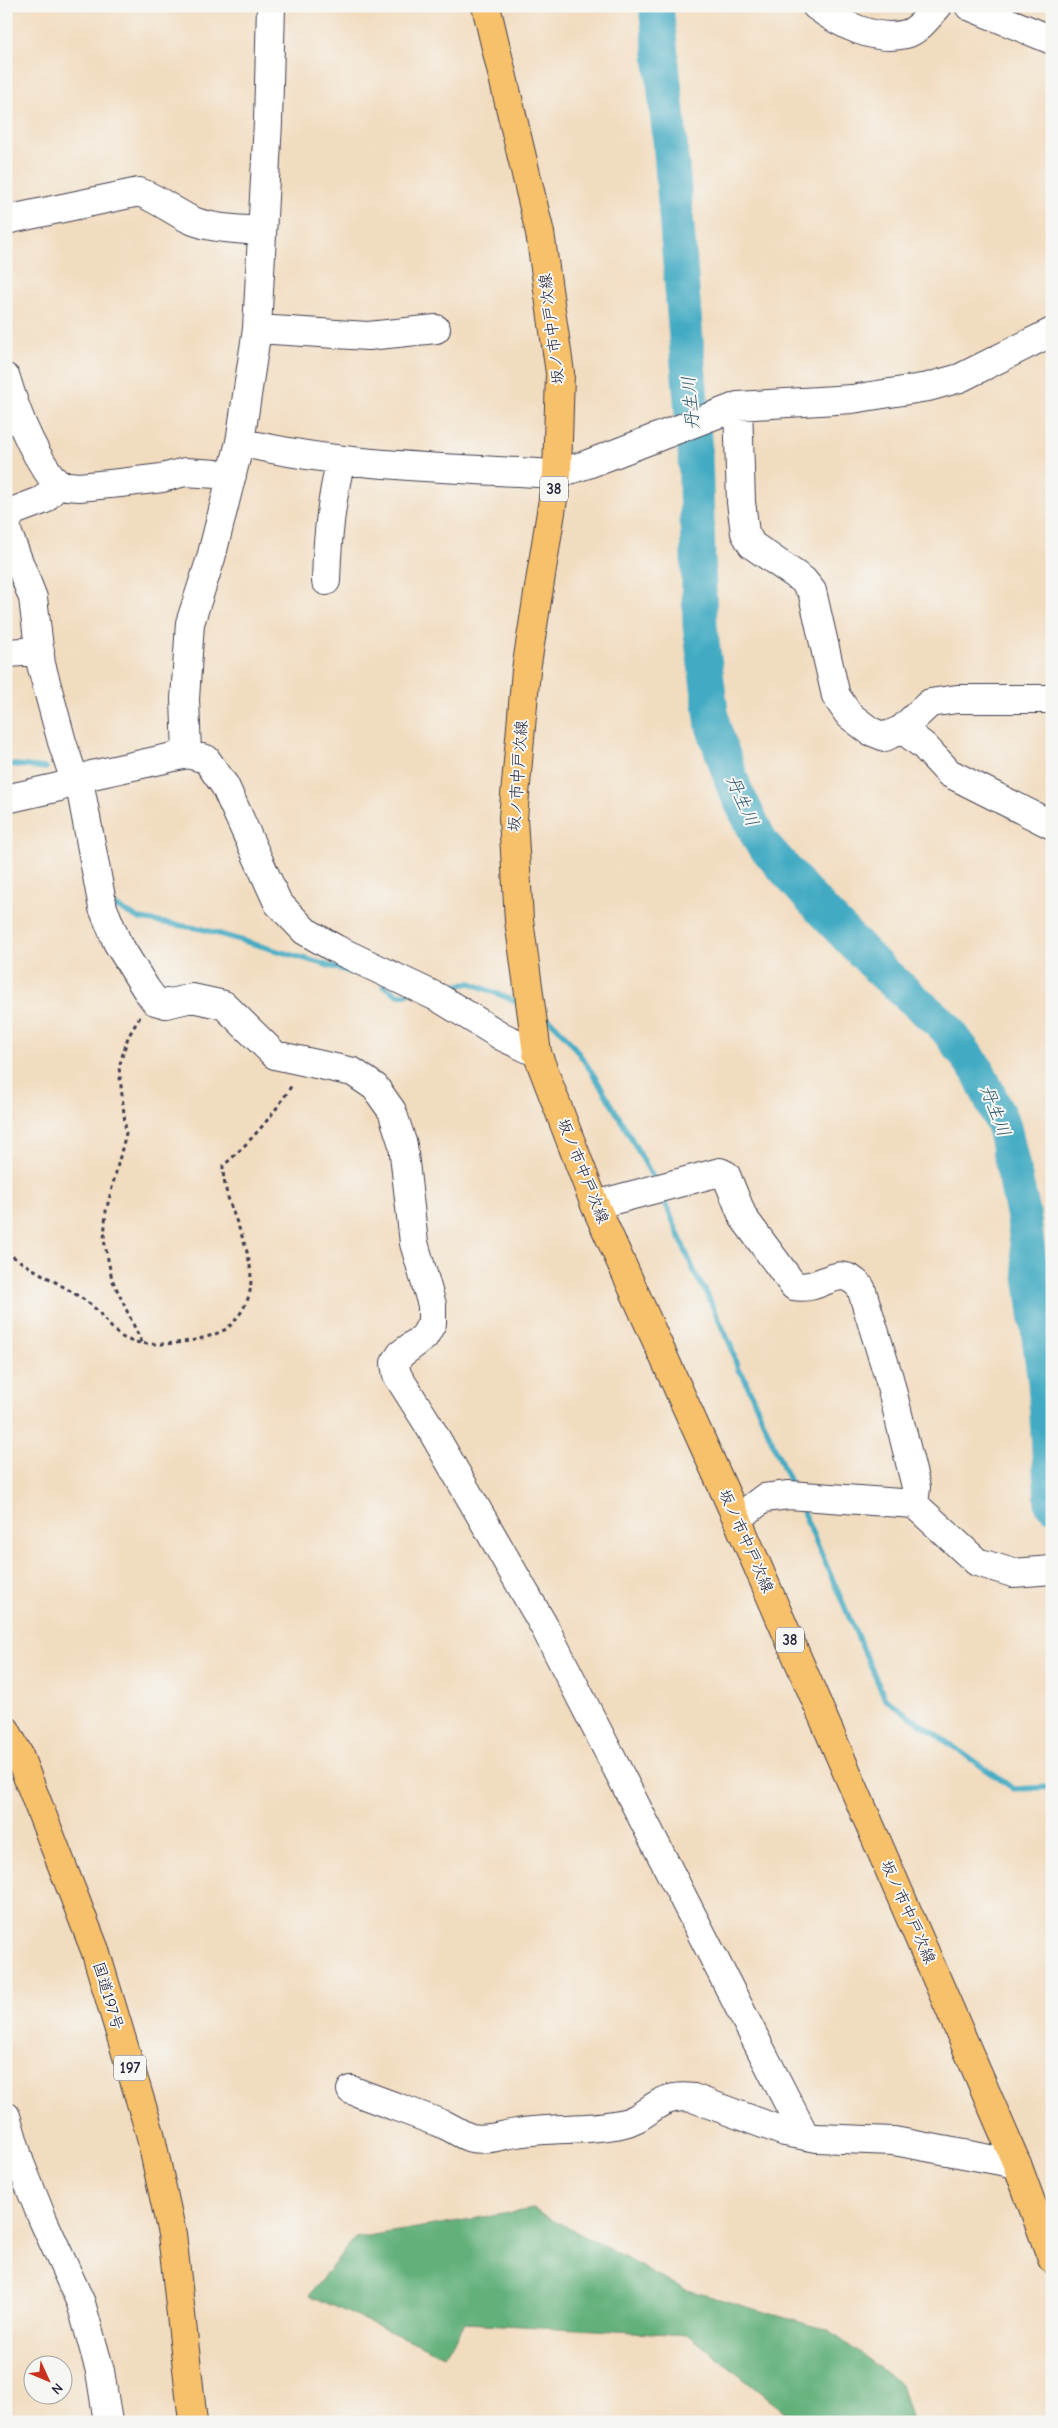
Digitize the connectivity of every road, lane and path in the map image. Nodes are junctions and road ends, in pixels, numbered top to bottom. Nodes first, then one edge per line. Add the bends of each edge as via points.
1 (271, 6) edge
2 (486, 6) edge
3 (816, 6) edge
4 (938, 6) edge
5 (969, 6) edge
6 (1052, 40) edge
7 (6, 220) edge
8 (261, 231) junction
9 (257, 329) junction
10 (436, 329) dead end
11 (1052, 332) edge
12 (6, 378) edge
13 (735, 407) junction
14 (240, 442) junction
15 (342, 460) junction
16 (557, 474) junction
17 (232, 475) junction
18 (58, 485) junction
19 (326, 581) dead end
20 (40, 650) junction
21 (6, 654) edge
22 (1052, 699) edge
23 (902, 729) junction
24 (187, 754) junction
25 (77, 780) junction
26 (6, 799) edge
27 (1052, 825) edge
28 (155, 1000) junction
29 (537, 1053) junction
30 (320, 1065) junction
31 (595, 1205) junction
32 (6, 1252) edge
33 (142, 1343) junction
34 (914, 1504) junction
35 (737, 1519) junction
36 (1052, 1570) edge
37 (6, 1730) edge
38 (351, 2090) dead end
39 (6, 2116) edge
40 (805, 2136) junction
41 (1017, 2164) junction
42 (1052, 2258) edge
43 (108, 2422) edge
44 (193, 2422) edge

1 - 8 street
2 - 16 main road, 坂ノ市中戸次線 / 38 via 540,233 560,373
3 - 4 street via 860,31 886,35 907,34
5 - 6 street
7 - 8 street via 139,192 192,220 221,228
8 - 9 street
9 - 10 street via 368,336
9 - 14 street
11 - 13 street via 960,378 928,387 852,399
12 - 18 street via 35,450
13 - 16 street
13 - 23 street via 745,533 752,545 803,580 812,591 836,696 849,715 870,731 885,737
14 - 15 street via 282,452
14 - 17 street
15 - 16 street
15 - 19 street via 327,542
16 - 29 main road, 坂ノ市中戸次線 / 38 via 526,670 513,818 519,920
17 - 18 street via 185,472 120,483 79,487
17 - 24 street via 190,623 184,699
18 - 20 street via 43,500 14,511 6,521 33,598
20 - 21 street
20 - 25 street via 62,742
22 - 23 street via 957,699 930,703
23 - 27 street via 924,746 949,773
24 - 25 street
24 - 29 street via 206,759 225,786 278,904 305,931
25 - 26 street
25 - 28 street via 103,908 117,942
28 - 30 street via 166,1004 192,998 224,1005 275,1055
28 - 33 path via 134,1024 119,1066 126,1133 106,1211 104,1240 112,1279
29 - 31 main road, 坂ノ市中戸次線 / 38
30 - 33 path via 296,1077 282,1101 223,1166 223,1184 250,1263 250,1293 240,1313 227,1328 207,1337 184,1342
30 - 40 street via 353,1072 375,1087 392,1111 403,1145 414,1243 432,1305 432,1323 424,1337 401,1354 396,1363 397,1375 544,1626
31 - 34 street via 720,1172 726,1175 743,1217 794,1286 805,1288 844,1275 852,1278 861,1288 889,1378 916,1487
31 - 35 main road, 坂ノ市中戸次線 / 38
32 - 33 path via 91,1305 122,1337
34 - 35 street via 789,1495 764,1498
34 - 36 street via 977,1562 1013,1573
35 - 41 main road, 坂ノ市中戸次線 / 38
37 - 44 main road, 国道197号 / 197 via 95,1950 150,2133 172,2234
38 - 40 street via 471,2138 622,2124 642,2115 662,2100 680,2096
39 - 43 street via 20,2163 81,2303 100,2371
40 - 41 street via 894,2141
41 - 42 main road, 坂ノ市中戸次線 / 38

